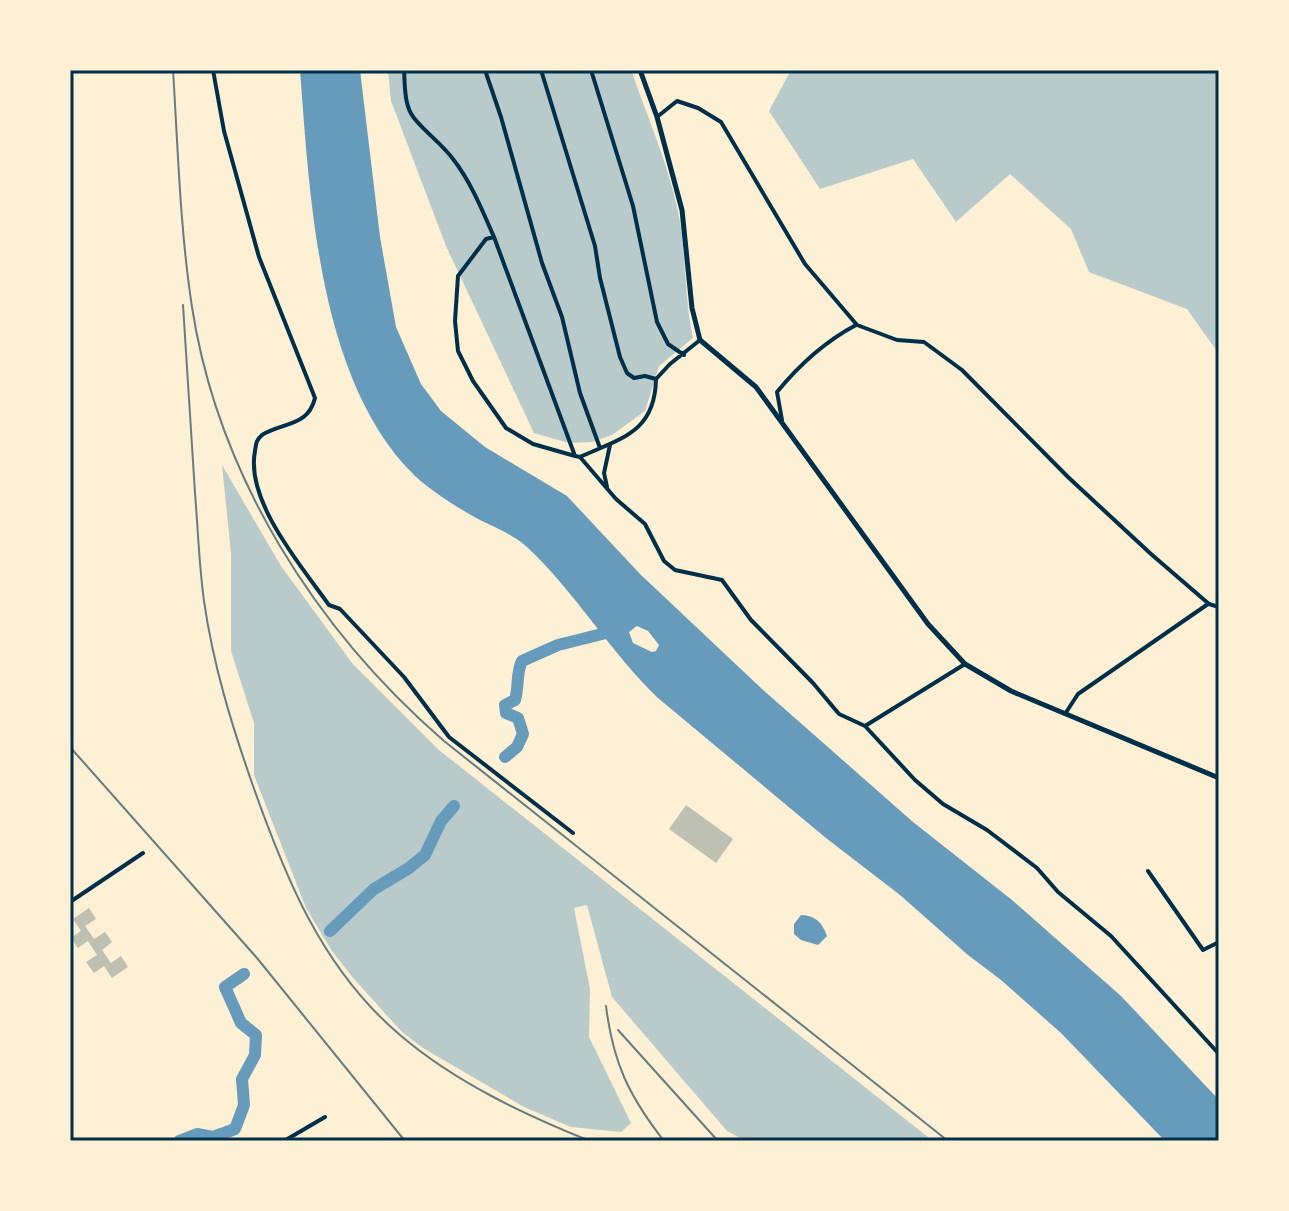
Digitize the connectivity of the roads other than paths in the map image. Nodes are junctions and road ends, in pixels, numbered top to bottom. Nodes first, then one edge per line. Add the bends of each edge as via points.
1 (213, 70) edge
2 (404, 70) edge
3 (485, 70) edge
4 (541, 70) edge
5 (591, 70) edge
6 (640, 70) edge
7 (657, 117) junction
8 (494, 237) junction
9 (857, 325) junction
10 (700, 340) junction
11 (684, 355) junction
12 (656, 379) junction
13 (782, 420) junction
14 (610, 443) junction
15 (600, 448) junction
16 (577, 457) junction
17 (608, 489) junction
18 (1209, 604) junction
19 (1219, 607) edge
20 (965, 664) junction
21 (1065, 714) junction
22 (865, 726) junction
23 (1219, 778) edge
24 (573, 833) dead end
25 (143, 853) dead end
26 (1148, 871) dead end
27 (70, 902) edge
28 (1219, 942) edge
29 (1219, 1054) edge
30 (325, 1117) dead end
31 (284, 1141) edge

1 - 24 street via 259,257 315,398 302,421 257,440 252,462 257,492 329,605 340,609 390,661 449,737
2 - 8 street via 413,117 455,161
3 - 15 street
4 - 12 street via 595,246 620,357 634,378
5 - 11 street via 631,195 657,322 668,344
6 - 7 street
7 - 9 street via 677,101 721,122 805,264
7 - 10 street via 682,210
8 - 16 street
8 - 16 street via 486,239 458,276 458,351 506,428 533,444
9 - 13 street via 833,337 777,392
9 - 18 street via 897,340 924,342 962,370 1068,477
10 - 11 street
10 - 13 street via 756,387
11 - 12 street
12 - 14 street via 655,401 639,428
13 - 20 street via 928,624
14 - 15 street
14 - 17 street via 604,473
15 - 16 street
16 - 17 street
17 - 22 street via 645,524 664,561 675,570 722,580 751,620 839,714
18 - 19 street
18 - 21 street via 1078,694
20 - 21 street
20 - 22 street
21 - 23 street
22 - 29 street via 924,788 1037,868 1111,936
25 - 27 street
26 - 28 street via 1203,950
30 - 31 street

